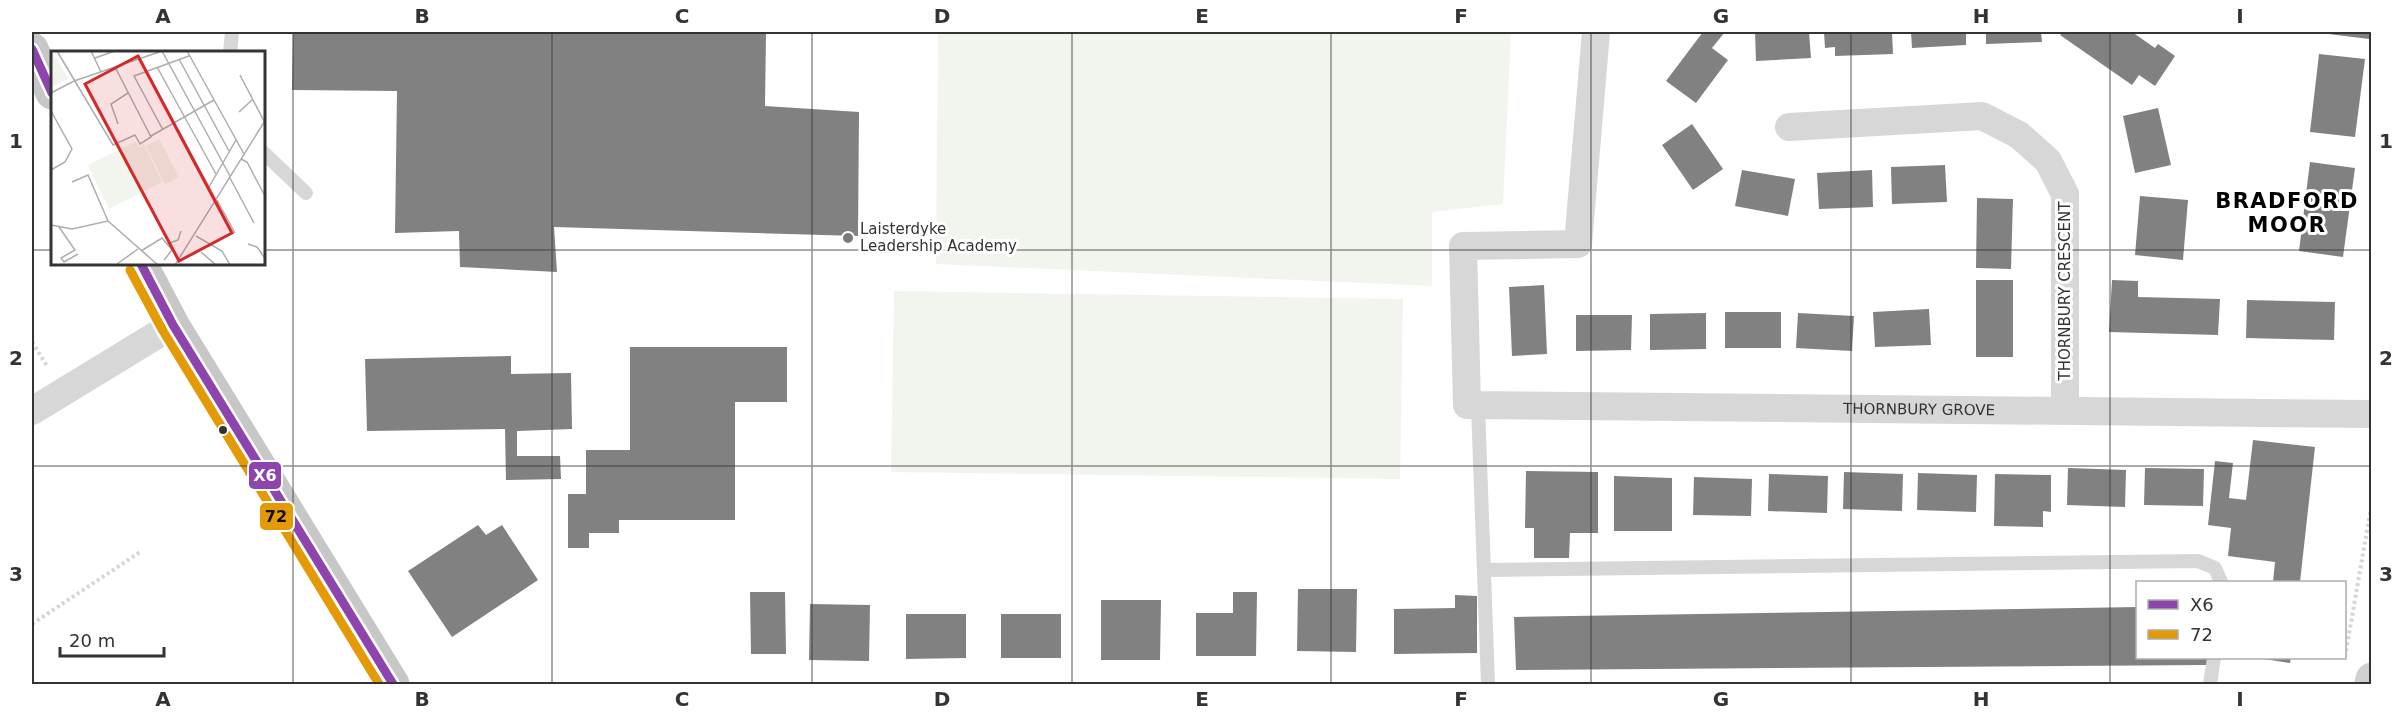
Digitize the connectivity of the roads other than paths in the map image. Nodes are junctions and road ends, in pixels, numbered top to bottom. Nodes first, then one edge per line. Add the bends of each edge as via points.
1 (232, 32) edge
2 (1596, 32) edge
3 (32, 49) edge
4 (230, 51) edge
5 (51, 91) edge
6 (1789, 127) dead end
7 (266, 155) edge
8 (306, 193) dead end
9 (142, 266) edge
10 (173, 325) junction
11 (1472, 406) junction
12 (2065, 410) junction
13 (32, 411) edge
14 (2372, 414) edge
15 (1484, 570) junction
16 (2221, 581) edge
17 (2214, 659) edge
18 (2372, 679) edge
19 (393, 684) edge
20 (1488, 684) edge
21 (2210, 684) edge
22 (2371, 684) edge

1 - 4 lane
2 - 11 street via 1578,244 1463,246
3 - 5 highway
6 - 12 street, THORNBURY CRESCENT via 1982,116 2019,135 2048,161 2065,194
7 - 8 lane
9 - 10 highway
10 - 13 street
10 - 19 highway
11 - 12 street, THORNBURY GROVE
11 - 15 lane
12 - 14 street, THORNBURY GROVE
15 - 16 lane via 2198,561 2215,568
15 - 20 lane
17 - 21 lane
18 - 22 main road

